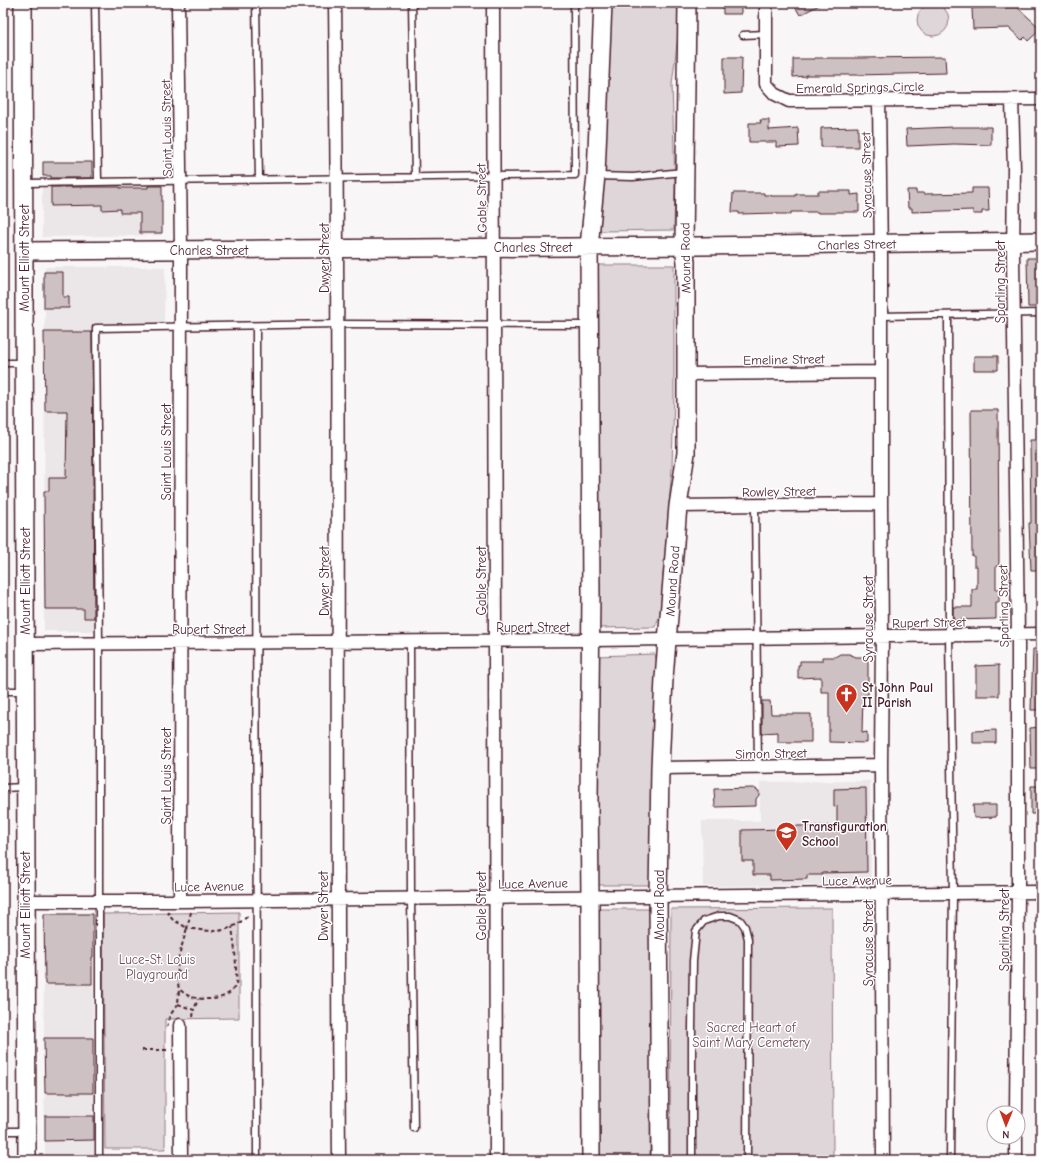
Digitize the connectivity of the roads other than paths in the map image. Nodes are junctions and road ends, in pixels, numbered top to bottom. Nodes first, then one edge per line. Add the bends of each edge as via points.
1 (23, 3) edge
2 (95, 3) edge
3 (178, 3) edge
4 (256, 3) edge
5 (335, 3) edge
6 (412, 3) edge
7 (493, 3) edge
8 (574, 3) edge
9 (603, 3) edge
10 (687, 3) edge
11 (766, 3) edge
12 (766, 34) junction
13 (743, 35) dead end
14 (1041, 99) edge
15 (1012, 100) junction
16 (879, 101) junction
17 (685, 172) junction
18 (495, 176) junction
19 (596, 176) junction
20 (415, 177) junction
21 (337, 178) junction
22 (259, 179) junction
23 (180, 180) junction
24 (98, 181) junction
25 (24, 183) junction
26 (1041, 241) edge
27 (1014, 242) junction
28 (881, 244) junction
29 (684, 246) junction
30 (589, 247) junction
31 (495, 248) junction
32 (338, 249) junction
33 (181, 250) junction
34 (24, 251) junction
35 (1014, 313) junction
36 (1041, 313) edge
37 (948, 315) junction
38 (881, 316) junction
39 (338, 324) junction
40 (495, 325) junction
41 (590, 325) junction
42 (256, 326) junction
43 (181, 327) junction
44 (3, 363) edge
45 (25, 363) junction
46 (881, 372) junction
47 (687, 374) junction
48 (881, 504) junction
49 (678, 506) junction
50 (755, 506) junction
51 (1041, 634) edge
52 (1018, 635) junction
53 (949, 636) junction
54 (882, 637) junction
55 (756, 638) junction
56 (590, 640) junction
57 (667, 640) junction
58 (495, 641) junction
59 (338, 642) junction
60 (410, 642) junction
61 (180, 643) junction
62 (256, 643) junction
63 (25, 644) junction
64 (99, 644) junction
65 (3, 691) edge
66 (25, 691) junction
67 (882, 765) junction
68 (758, 767) junction
69 (660, 768) junction
70 (25, 787) junction
71 (3, 788) edge
72 (1018, 892) junction
73 (1041, 892) edge
74 (953, 893) junction
75 (882, 894) junction
76 (590, 896) junction
77 (658, 896) junction
78 (495, 897) junction
79 (411, 898) junction
80 (257, 899) junction
81 (337, 899) junction
82 (25, 901) junction
83 (99, 901) junction
84 (180, 901) junction
85 (180, 1025) dead end
86 (1016, 1105) edge
87 (414, 1128) dead end
88 (3, 1131) edge
89 (27, 1131) junction
90 (1016, 1145) edge
91 (27, 1160) edge
92 (99, 1160) edge
93 (181, 1160) edge
94 (257, 1160) edge
95 (339, 1160) edge
96 (496, 1160) edge
97 (591, 1160) edge
98 (660, 1160) edge
99 (692, 1160) edge
100 (747, 1160) edge
101 (883, 1160) edge
102 (950, 1160) edge
103 (1016, 1160) edge

1 - 25 main road, Mount Elliott Street
2 - 24 lane
3 - 23 street, Saint Louis Street
4 - 22 lane
5 - 21 street, Dwyer Street
6 - 20 lane
7 - 18 street, Gable Street
8 - 18 lane via 575,175
9 - 19 main road
10 - 17 main road, Mound Road
11 - 12 street, Emerald Springs Circle
12 - 13 lane
12 - 16 street, Emerald Springs Circle via 766,84 775,94 789,101
14 - 15 street, Emerald Springs Circle
15 - 16 street, Emerald Springs Circle
15 - 27 street, Sparling Street
16 - 28 street, Syracuse Street
17 - 19 lane via 633,177
17 - 29 main road, Mound Road
18 - 20 lane
18 - 31 street, Gable Street
19 - 30 main road
20 - 21 lane
21 - 22 lane
21 - 32 street, Dwyer Street
22 - 23 lane
23 - 24 lane
23 - 33 street, Saint Louis Street
24 - 25 lane
25 - 34 main road, Mount Elliott Street
26 - 27 main road, Charles Street
27 - 28 main road, Charles Street
27 - 35 street, Sparling Street
28 - 29 main road, Charles Street
28 - 38 street, Syracuse Street
29 - 30 main road, Charles Street
29 - 47 main road, Mound Road
30 - 31 main road, Charles Street
30 - 41 main road
31 - 32 main road, Charles Street
31 - 40 street, Gable Street
32 - 33 main road, Charles Street
32 - 39 street, Dwyer Street
33 - 34 main road, Charles Street
33 - 43 street, Saint Louis Street
34 - 45 main road, Mount Elliott Street
35 - 36 lane
35 - 37 lane
35 - 52 street, Sparling Street
37 - 38 lane
37 - 53 lane
38 - 46 street, Syracuse Street
39 - 40 lane
39 - 42 lane
39 - 59 street, Dwyer Street
40 - 41 lane
40 - 58 street, Gable Street
41 - 56 main road
42 - 43 lane
42 - 62 lane
43 - 61 street, Saint Louis Street
43 - 64 lane via 96,328
44 - 45 lane
45 - 63 main road, Mount Elliott Street
46 - 47 street, Emeline Street
46 - 48 street, Syracuse Street
47 - 49 main road, Mound Road via 686,453
48 - 50 street, Rowley Street
48 - 54 street, Syracuse Street
49 - 50 street, Rowley Street
49 - 57 main road, Mound Road
50 - 55 lane
51 - 52 street, Rupert Street
52 - 53 street, Rupert Street
52 - 72 street, Sparling Street
53 - 54 street, Rupert Street
53 - 74 lane
54 - 55 street, Rupert Street
54 - 67 street, Syracuse Street
55 - 57 street, Rupert Street
55 - 68 lane
56 - 57 street, Rupert Street
56 - 58 street, Rupert Street
56 - 76 main road
57 - 69 main road, Mound Road
58 - 60 street, Rupert Street
58 - 78 street, Gable Street
59 - 60 street, Rupert Street
59 - 62 street, Rupert Street
59 - 81 street, Dwyer Street
60 - 79 lane
61 - 62 street, Rupert Street
61 - 64 street, Rupert Street
61 - 84 street, Saint Louis Street
62 - 80 lane
63 - 64 street, Rupert Street
63 - 66 main road, Mount Elliott Street
64 - 83 lane
65 - 66 lane
66 - 70 main road, Mount Elliott Street
67 - 68 street, Simon Street
67 - 75 street, Syracuse Street
68 - 69 street, Simon Street
69 - 77 main road, Mound Road
70 - 71 lane
70 - 82 main road, Mount Elliott Street
72 - 73 street, Luce Avenue
72 - 74 street, Luce Avenue
72 - 86 street, Sparling Street
74 - 75 street, Luce Avenue
74 - 102 lane
75 - 77 street, Luce Avenue
75 - 101 street, Syracuse Street
76 - 77 street, Luce Avenue
76 - 78 street, Luce Avenue
76 - 97 main road
77 - 98 main road, Mound Road
78 - 79 street, Luce Avenue
78 - 96 street, Gable Street
79 - 81 street, Luce Avenue
79 - 87 lane
80 - 81 street, Luce Avenue
80 - 84 street, Luce Avenue
80 - 94 lane
81 - 95 street, Dwyer Street
82 - 83 street, Luce Avenue
82 - 89 main road, Mount Elliott Street
83 - 84 street, Luce Avenue
83 - 92 lane
85 - 93 street
88 - 89 lane
89 - 91 main road, Mount Elliott Street
90 - 103 street
99 - 100 lane via 693,961 696,931 704,921 719,916 730,916 740,920 748,939

